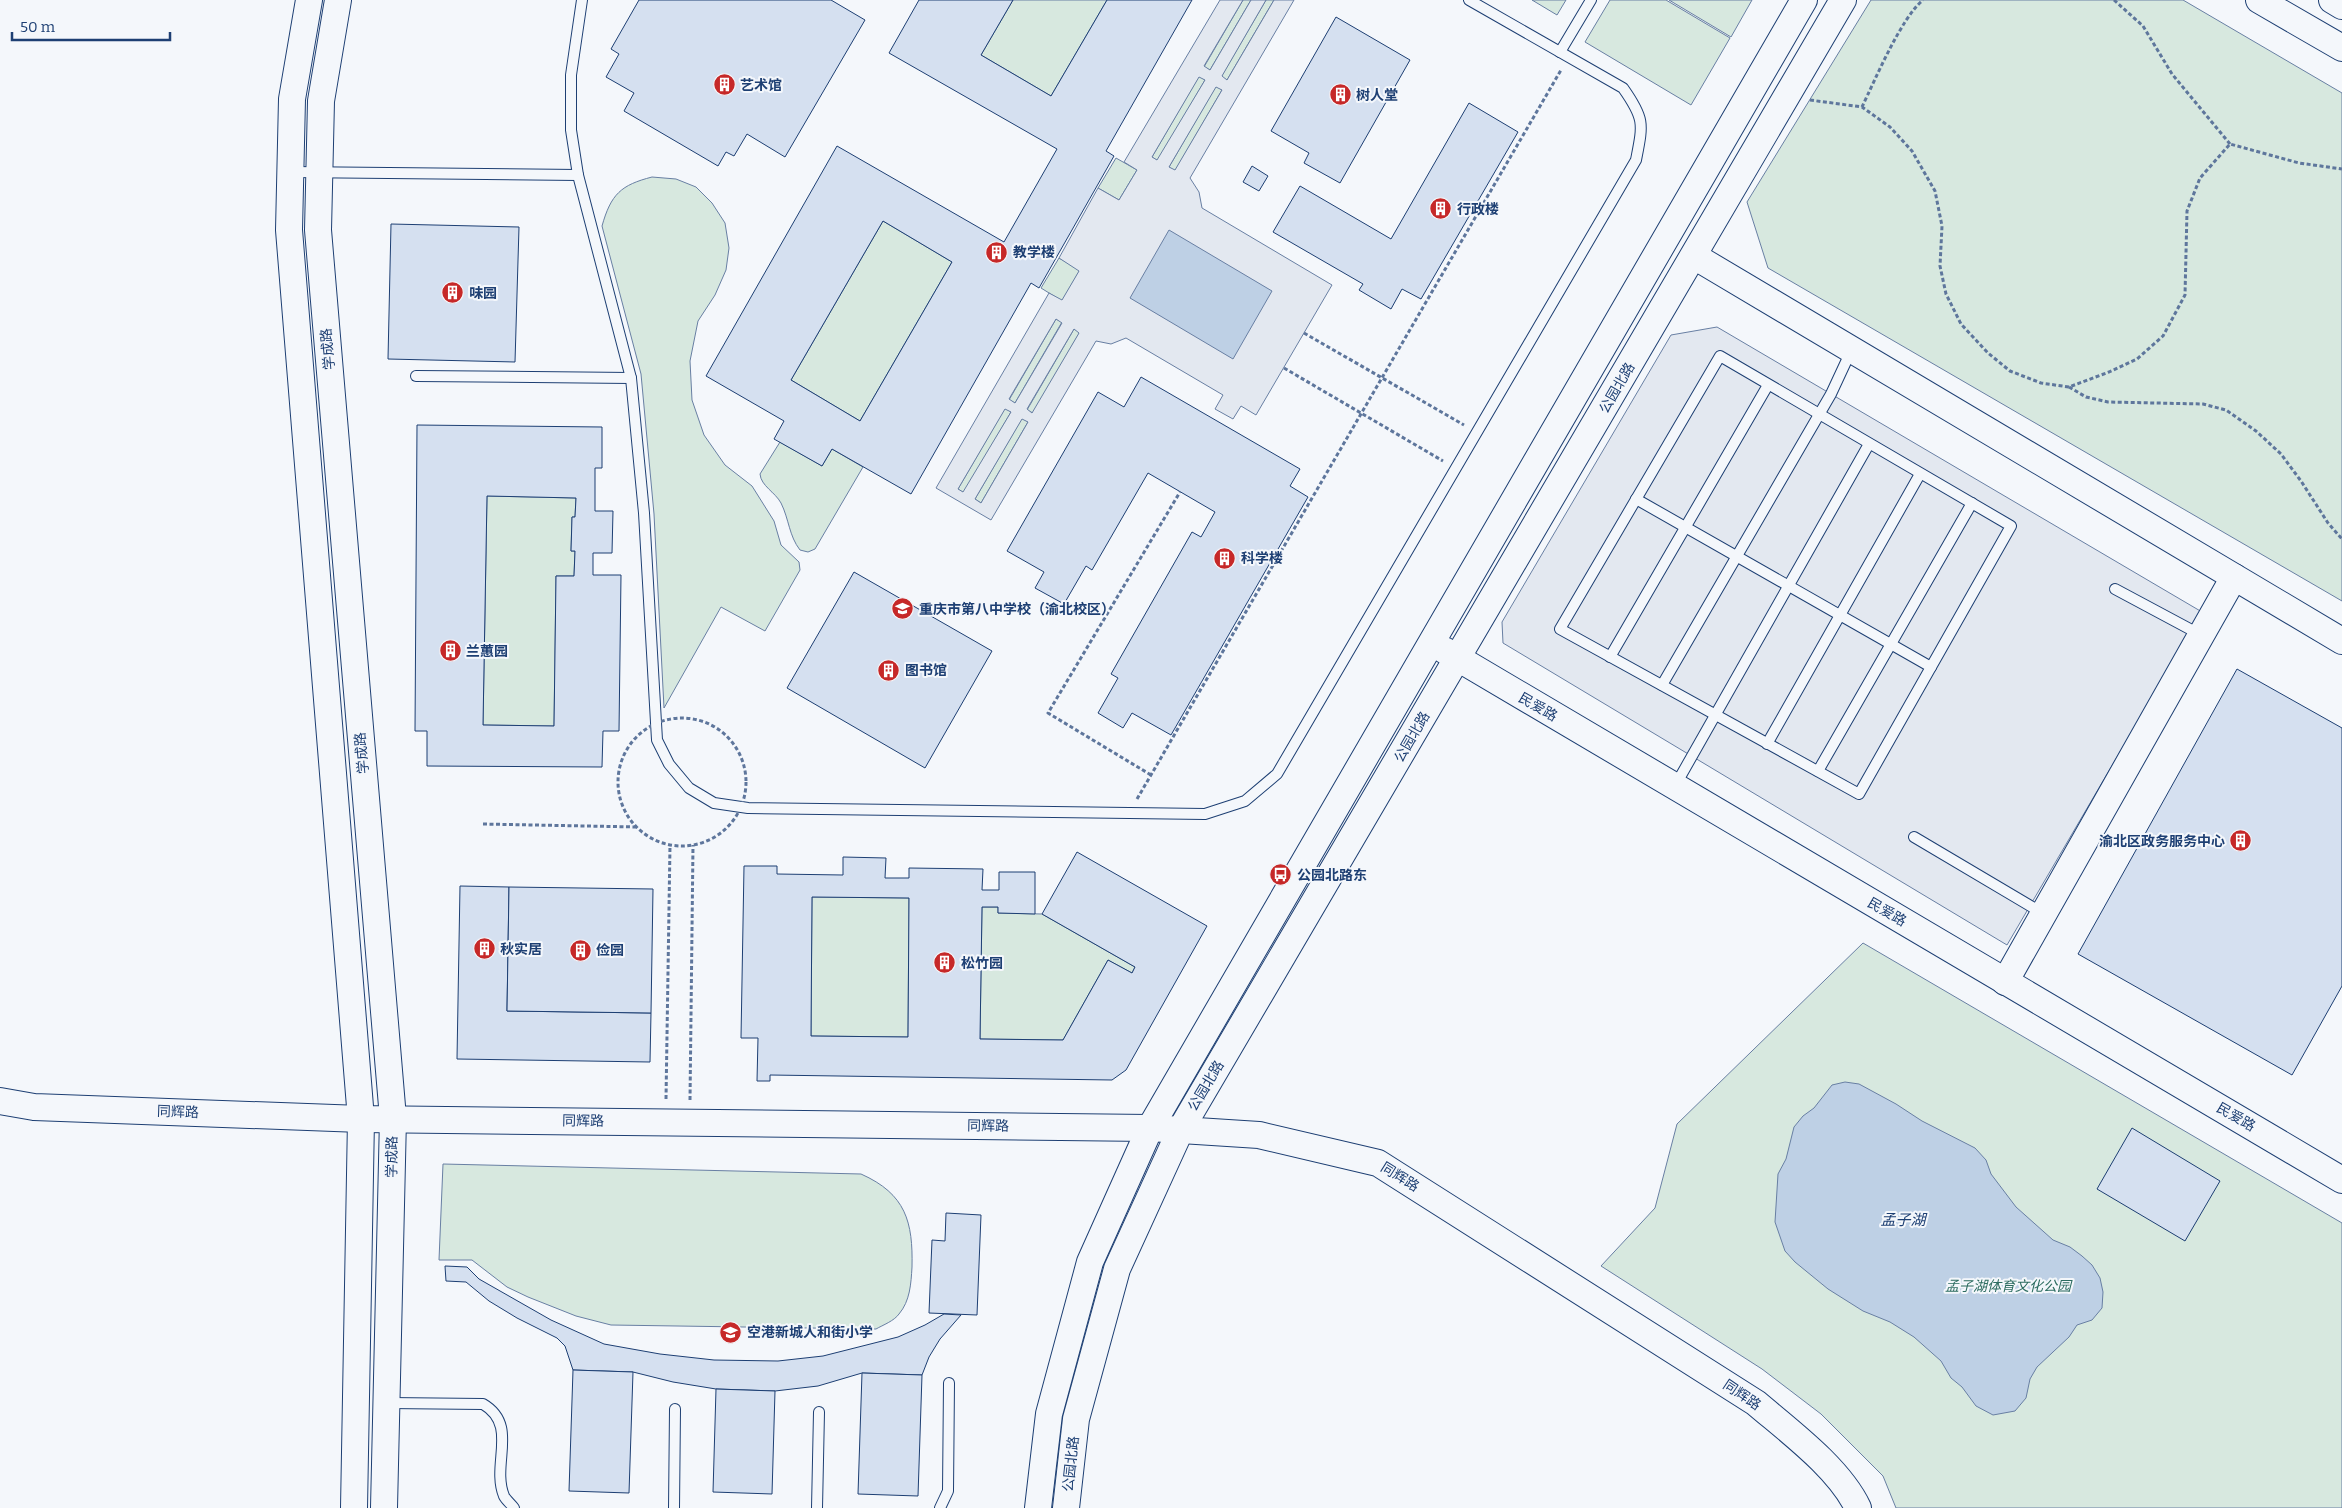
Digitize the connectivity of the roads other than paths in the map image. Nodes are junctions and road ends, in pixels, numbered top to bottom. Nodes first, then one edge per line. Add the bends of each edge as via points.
1 (309, 0) edge
2 (338, 0) edge
3 (582, 0) edge
4 (1469, 0) edge
5 (1591, 0) edge
6 (1804, 0) edge
7 (1843, 0) edge
8 (2259, 0) edge
9 (2332, 0) edge
10 (2342, 6) edge
11 (2342, 48) edge
12 (1564, 54) junction
13 (290, 172) junction
14 (320, 173) junction
15 (578, 175) junction
16 (1694, 256) junction
17 (1852, 350) junction
18 (416, 376) dead end
19 (631, 378) junction
20 (1768, 385) junction
21 (1819, 414) junction
22 (1869, 444) junction
23 (1920, 474) junction
24 (1636, 499) junction
25 (1972, 503) junction
26 (1685, 528) junction
27 (1737, 556) junction
28 (2234, 577) junction
29 (1788, 586) junction
30 (2115, 589) dead end
31 (1840, 614) junction
32 (2201, 635) junction
33 (2342, 641) edge
34 (1433, 642) junction
35 (1891, 645) junction
36 (1610, 657) junction
37 (1458, 660) junction
38 (1931, 668) junction
39 (1662, 685) junction
40 (1714, 715) junction
41 (1767, 744) junction
42 (1818, 771) junction
43 (1674, 787) junction
44 (1914, 837) dead end
45 (2044, 914) junction
46 (2005, 982) junction
47 (0, 1101) edge
48 (362, 1118) junction
49 (393, 1118) junction
50 (1150, 1128) junction
51 (1181, 1130) junction
52 (2342, 1180) edge
53 (949, 1383) dead end
54 (387, 1403) junction
55 (675, 1409) dead end
56 (819, 1412) dead end
57 (354, 1508) edge
58 (384, 1508) edge
59 (514, 1508) edge
60 (674, 1508) edge
61 (817, 1508) edge
62 (940, 1508) edge
63 (1038, 1508) edge
64 (1066, 1508) edge
65 (1858, 1508) edge

1 - 13 main road via 292,99
2 - 14 main road, 学成路 via 321,101
3 - 15 lane via 571,75 571,130
4 - 12 lane
5 - 12 lane
6 - 34 main road, 公园北路
7 - 16 main road, 公园北路
8 - 11 main road
9 - 10 main road
12 - 19 lane via 1623,88 1638,109 1641,131 1636,160 1277,774 1245,801 1205,814 748,808 714,802 689,788 668,764 657,740 644,513
13 - 14 lane
13 - 48 main road via 289,230
14 - 15 lane
14 - 49 main road, 学成路 via 318,230
15 - 19 lane
16 - 17 main road
16 - 37 main road, 公园北路
17 - 21 lane
17 - 28 main road
18 - 19 lane
20 - 21 lane
20 - 24 lane via 1720,356
20 - 26 lane
21 - 22 lane
21 - 27 lane
22 - 23 lane
22 - 29 lane
23 - 25 lane
23 - 31 lane
24 - 26 lane
24 - 36 lane via 1560,629
25 - 35 lane
25 - 38 lane via 2011,526
26 - 27 lane
26 - 36 lane
27 - 29 lane
27 - 39 lane
28 - 32 main road
28 - 33 main road
29 - 31 lane
29 - 40 lane
30 - 32 lane
31 - 35 lane
31 - 41 lane
32 - 45 main road
34 - 37 main road, 民爱路
34 - 50 main road, 公园北路
35 - 38 lane
35 - 42 lane
36 - 39 lane
37 - 43 main road, 民爱路
37 - 51 main road, 公园北路
38 - 42 lane via 1859,794
39 - 40 lane
40 - 41 lane
40 - 43 lane
41 - 42 lane
43 - 46 main road, 民爱路
44 - 45 lane
45 - 46 main road
46 - 52 main road, 民爱路
47 - 48 main road, 同辉路 via 34,1107
48 - 49 main road, 同辉路
48 - 57 main road
49 - 50 main road, 同辉路
49 - 54 main road, 学成路
50 - 51 main road, 同辉路
50 - 63 main road, 公园北路 via 1090,1262 1049,1414
51 - 64 main road, 公园北路 via 1117,1269 1076,1419
51 - 65 main road, 同辉路 via 1259,1134 1378,1163 1756,1403 1808,1446 1852,1496
53 - 62 lane via 948,1491
54 - 58 main road, 学成路
54 - 59 lane via 483,1404 495,1411 502,1425 501,1482 505,1497
55 - 60 lane
56 - 61 lane

